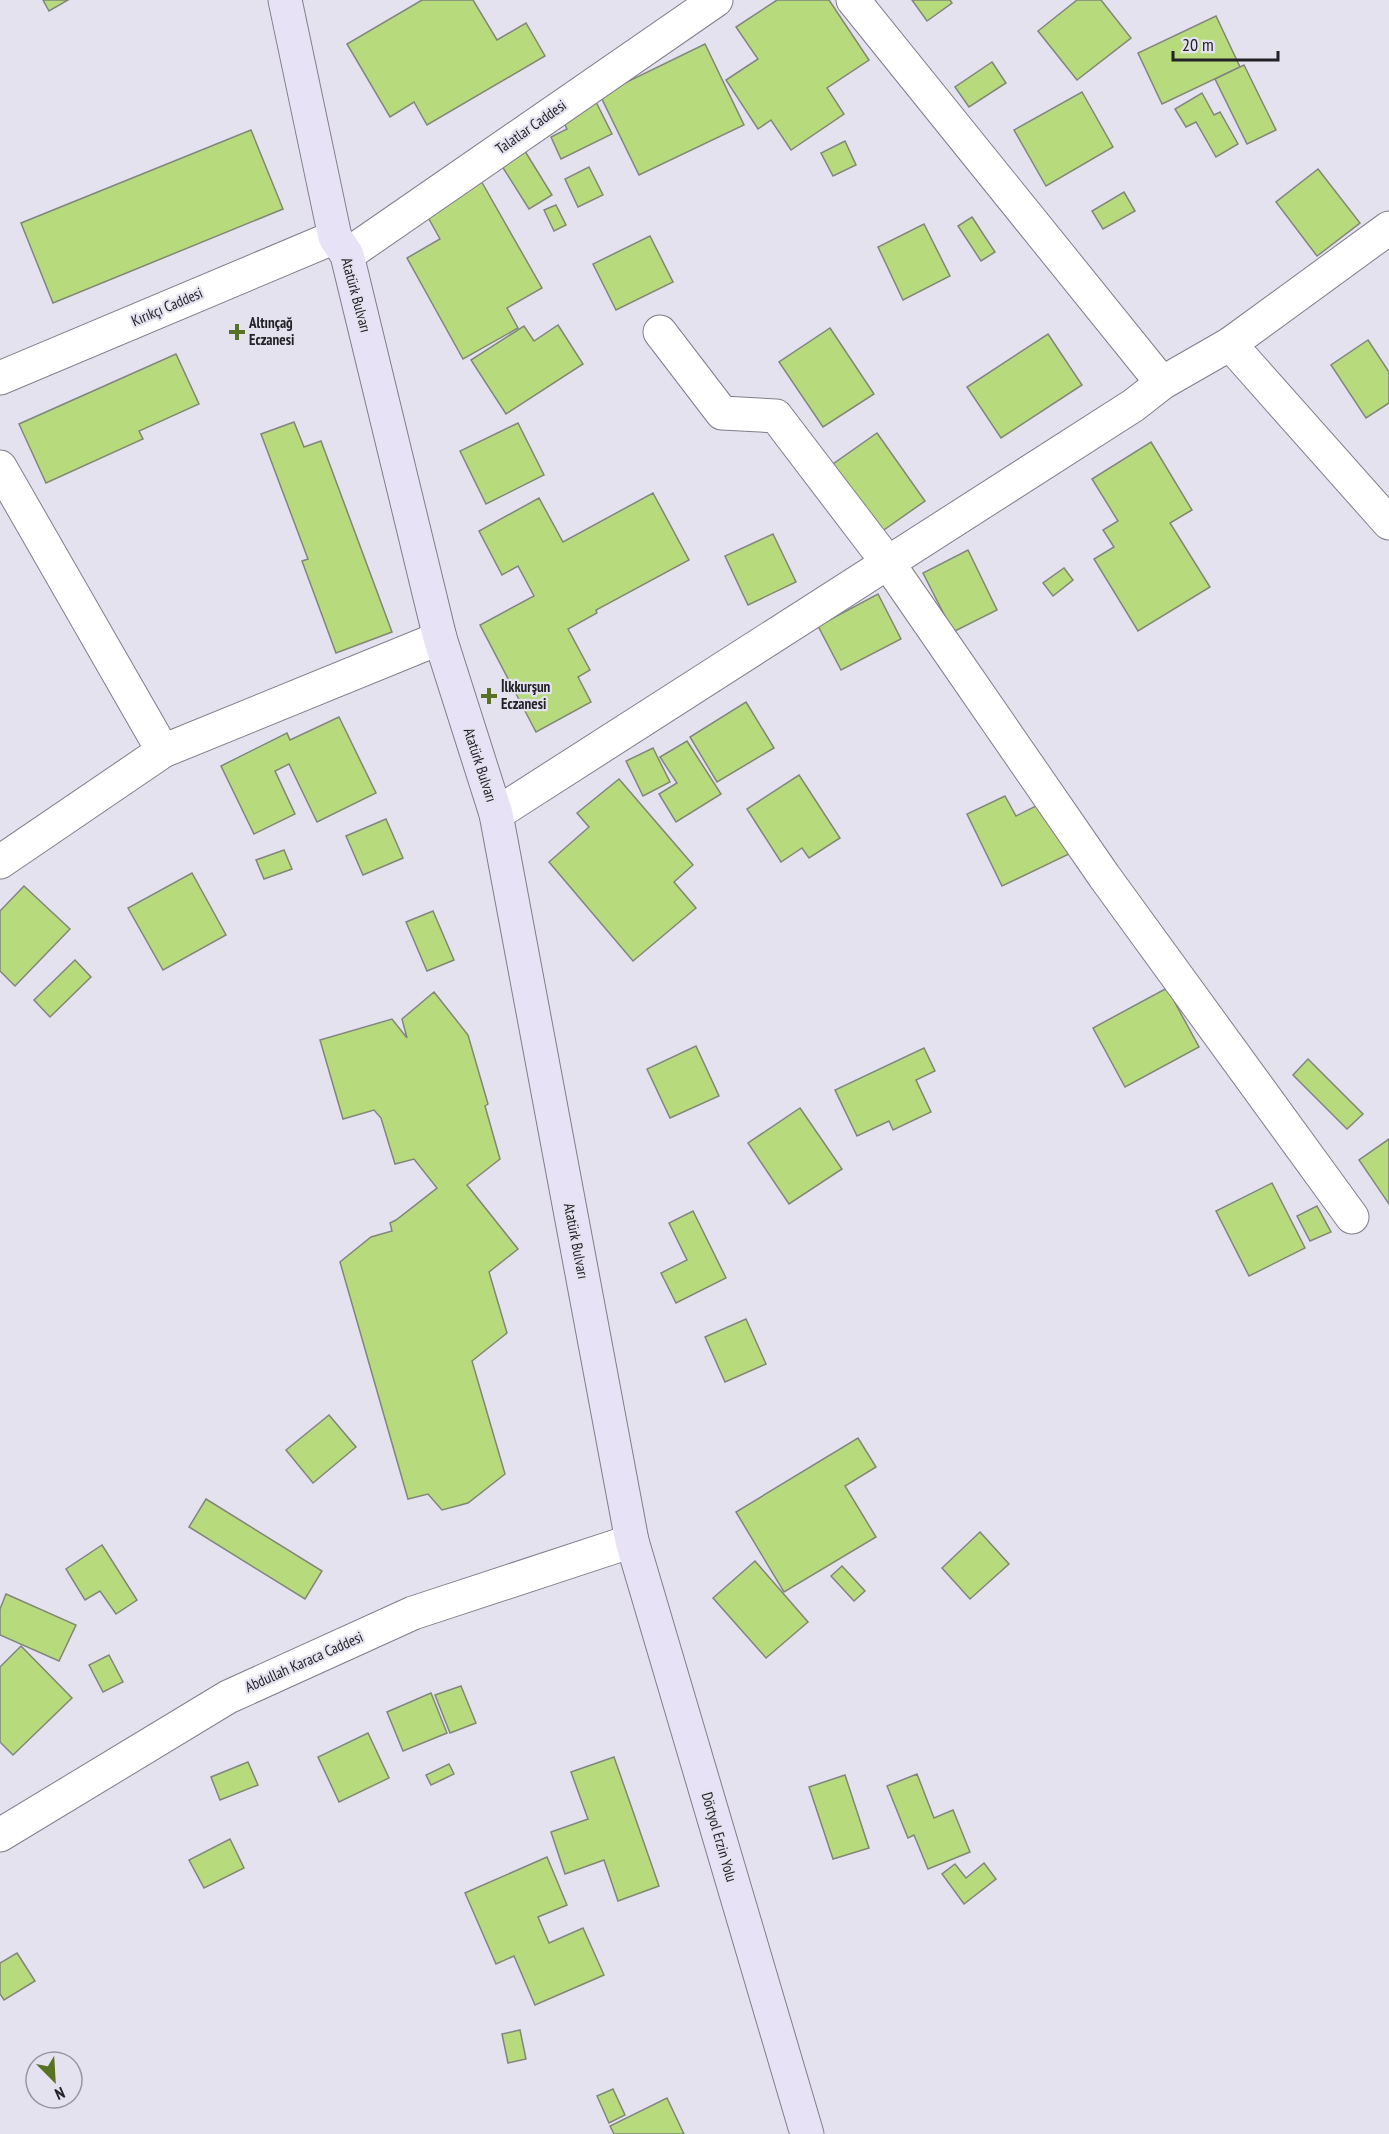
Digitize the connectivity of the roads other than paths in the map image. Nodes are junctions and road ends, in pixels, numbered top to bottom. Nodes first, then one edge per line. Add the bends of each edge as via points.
1 (285, 0) edge
2 (716, 0) edge
3 (853, 0) edge
4 (1389, 228) edge
5 (341, 246) junction
6 (660, 332) dead end
7 (1230, 344) junction
8 (0, 378) edge
9 (1162, 383) junction
10 (0, 468) edge
11 (1389, 523) edge
12 (888, 563) junction
13 (440, 638) junction
14 (163, 751) junction
15 (496, 814) junction
16 (0, 862) edge
17 (1352, 1217) dead end
18 (632, 1540) junction
19 (0, 1835) edge
20 (807, 2134) edge

1 - 5 main road, Atatürk Bulvarı
2 - 5 street, Talatlar Caddesi
3 - 9 street
4 - 7 street
5 - 8 street, Kırıkçı Caddesi
5 - 13 main road, Atatürk Bulvarı
6 - 12 street via 722,413 776,416
7 - 9 street
7 - 11 street
9 - 12 street via 1134,405
10 - 14 street
12 - 15 street
12 - 17 street via 1104,876
13 - 14 street
13 - 15 main road, Atatürk Bulvarı
14 - 16 street
15 - 18 main road, Atatürk Bulvarı
18 - 19 street, Abdullah Karaca Caddesi via 413,1613 228,1697
18 - 20 main road, Dörtyol Erzin Yolu

